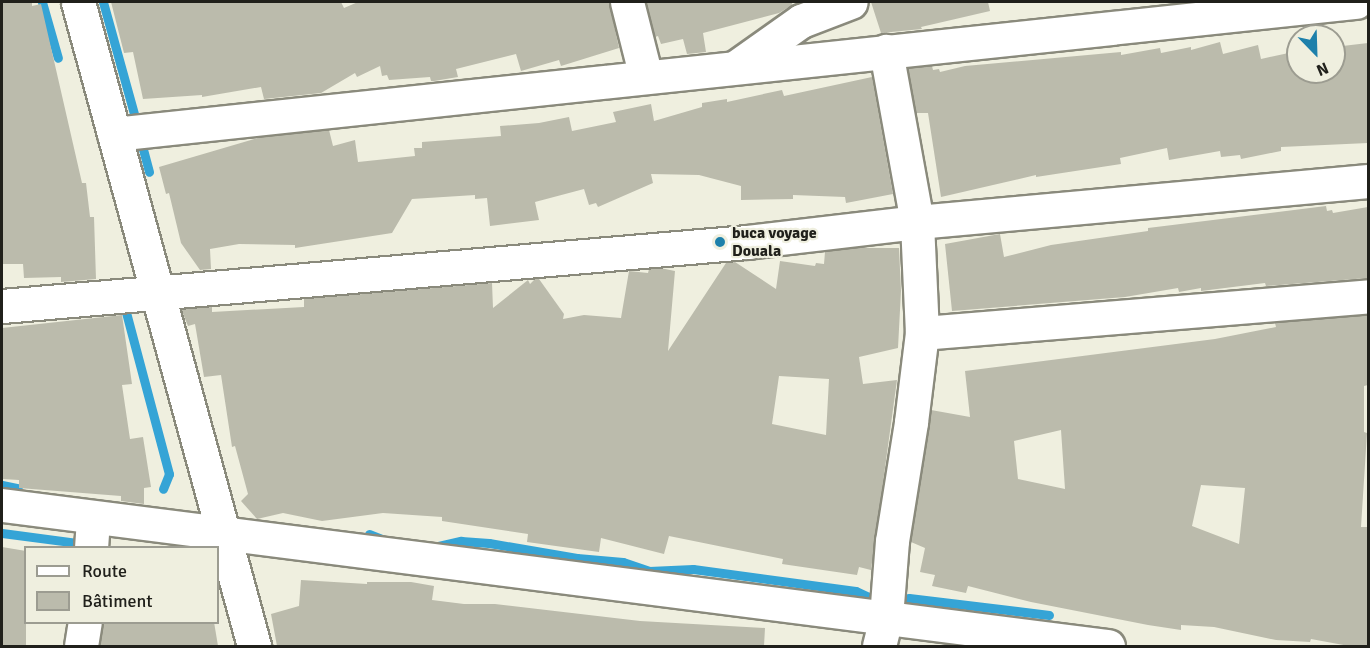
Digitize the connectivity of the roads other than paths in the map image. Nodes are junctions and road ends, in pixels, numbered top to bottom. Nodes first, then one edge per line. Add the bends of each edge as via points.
1 (78, 2) edge
2 (627, 2) edge
3 (852, 2) edge
4 (1356, 2) edge
5 (886, 51) junction
6 (735, 68) junction
7 (646, 77) junction
8 (114, 134) junction
9 (1368, 181) edge
10 (917, 222) junction
11 (157, 292) junction
12 (1368, 296) edge
13 (2, 306) edge
14 (922, 333) junction
15 (2, 505) edge
16 (92, 533) edge
17 (223, 534) junction
18 (84, 624) edge
19 (882, 632) edge
20 (81, 646) edge
21 (254, 646) edge
22 (1108, 646) edge

1 - 8 street
2 - 7 street
3 - 6 street via 801,21
4 - 5 street
5 - 6 street
5 - 10 street
6 - 7 street
7 - 8 street
8 - 11 street
9 - 10 street
10 - 11 street via 747,242
10 - 14 street
11 - 13 street
11 - 17 street
12 - 14 street
14 - 19 street
15 - 16 street
16 - 17 street
17 - 19 street
17 - 21 street
18 - 20 street
19 - 22 street

